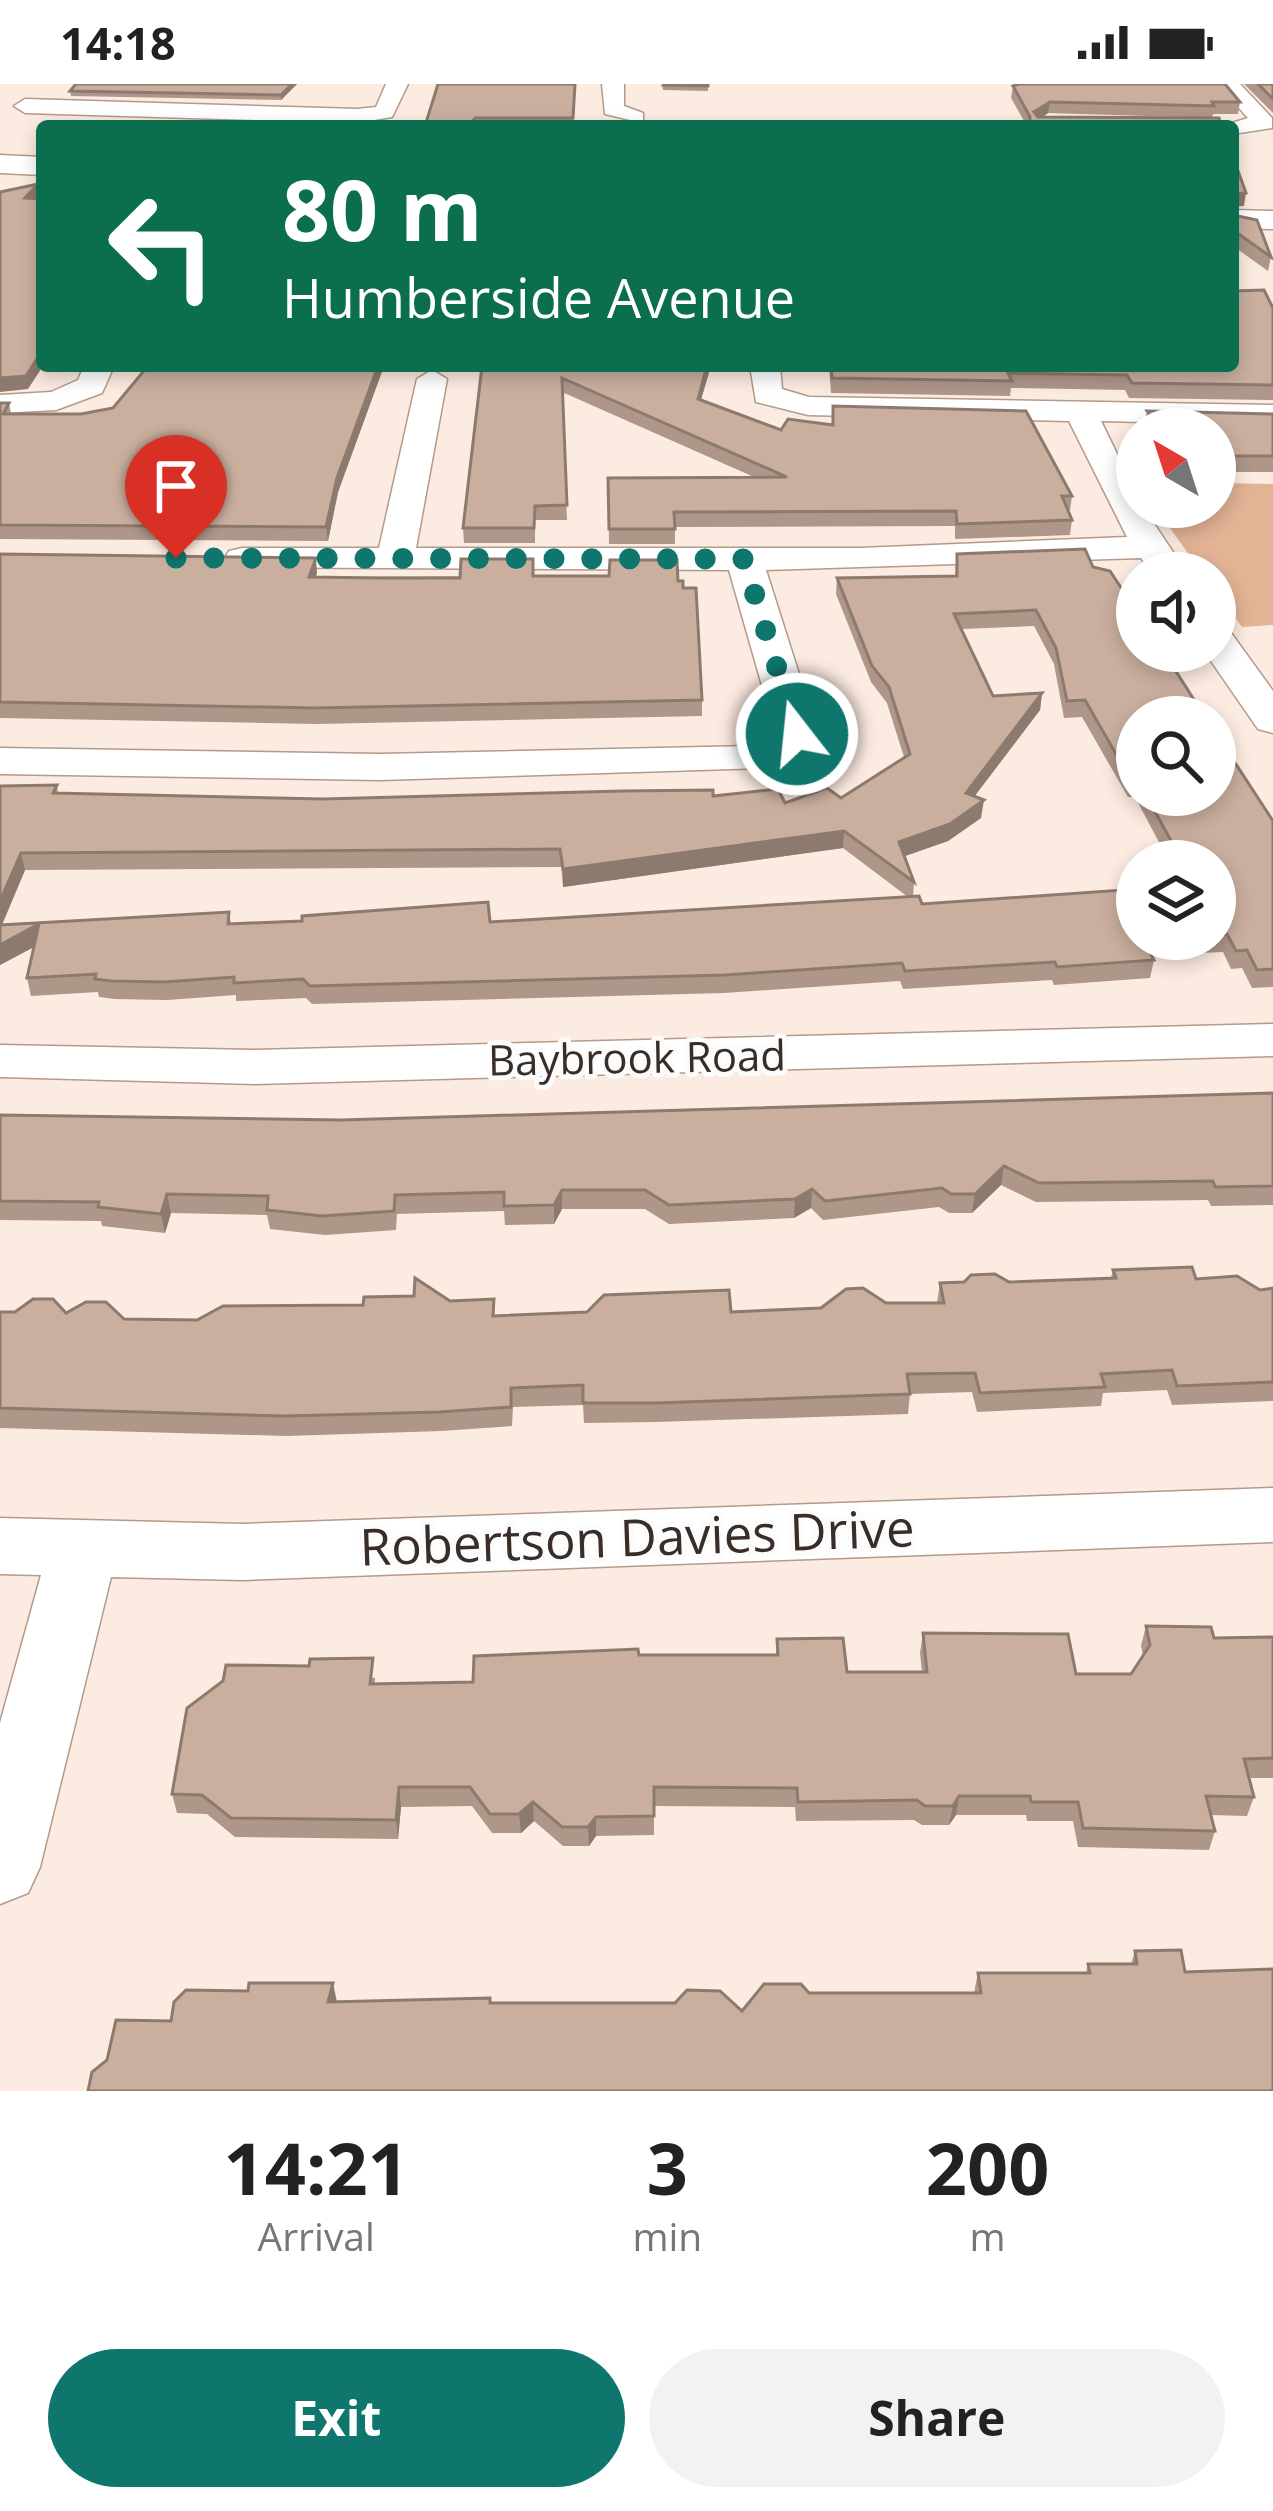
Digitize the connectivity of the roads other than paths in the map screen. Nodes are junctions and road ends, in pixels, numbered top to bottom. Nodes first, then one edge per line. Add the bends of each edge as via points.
1 (44, 84) edge
2 (397, 84) edge
3 (613, 84) edge
4 (1228, 84) edge
5 (25, 106) junction
6 (635, 118) dead end
7 (8, 124) dead end
8 (1239, 126) edge
9 (0, 169) edge
10 (36, 170) edge
11 (1239, 219) edge
12 (1273, 220) edge
13 (97, 372) edge
14 (765, 372) edge
15 (433, 379) dead end
16 (0, 404) edge
17 (1081, 412) junction
18 (1273, 415) edge
19 (1155, 552) edge
20 (209, 558) edge
21 (744, 559) junction
22 (1116, 560) edge
23 (395, 561) junction
24 (1236, 668) edge
25 (1273, 720) edge
26 (0, 761) edge
27 (1273, 1040) edge
28 (0, 1061) edge
29 (1273, 1516) edge
30 (0, 1546) edge
31 (83, 1548) junction
32 (0, 1867) edge

1 - 5 street
2 - 5 street via 384,112 356,116
3 - 6 street via 613,109
4 - 8 street via 1264,123
5 - 7 street
9 - 10 main road
11 - 12 main road
13 - 16 street via 91,386 69,398
14 - 17 street via 767,395 792,404
15 - 23 street
17 - 18 street
17 - 19 street
20 - 23 street
21 - 22 street
21 - 23 street
21 - 26 street via 797,734 778,752 753,759 380,767
24 - 25 street
27 - 28 street, Baybrook Road via 255,1067
29 - 31 street, Robertson Davies Drive via 243,1552
30 - 31 street, Robertson Davies Drive
31 - 32 street

